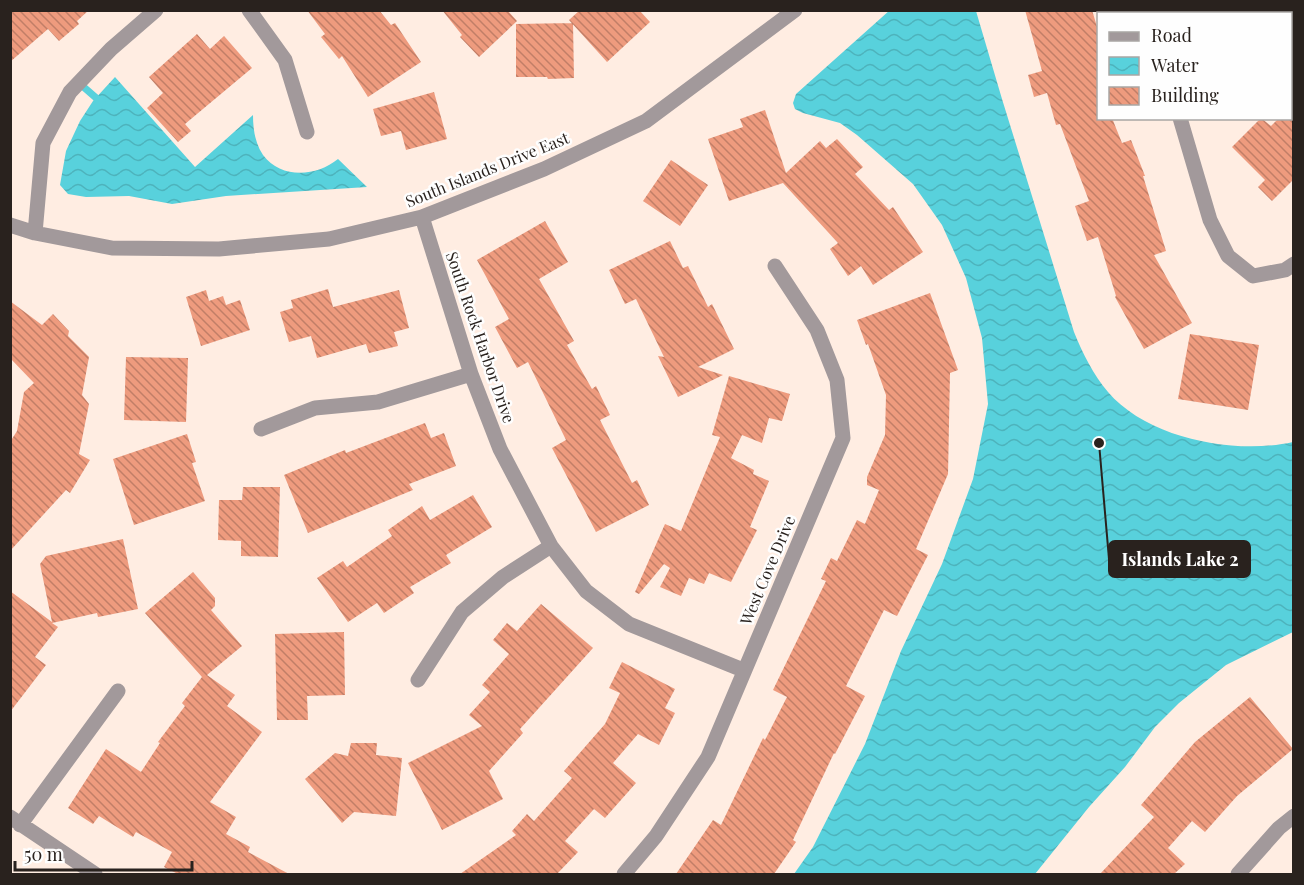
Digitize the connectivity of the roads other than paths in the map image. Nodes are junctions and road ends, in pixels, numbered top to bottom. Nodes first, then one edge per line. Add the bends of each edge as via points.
1 (156, 10) edge
2 (249, 10) edge
3 (795, 10) edge
4 (1181, 120) edge
5 (307, 132) dead end
6 (422, 218) junction
7 (10, 225) edge
8 (35, 233) junction
9 (1293, 264) edge
10 (775, 266) dead end
11 (471, 374) junction
12 (261, 429) dead end
13 (551, 546) junction
14 (743, 670) junction
15 (418, 681) dead end
16 (118, 691) dead end
17 (1293, 816) edge
18 (15, 821) edge
19 (95, 874) edge
20 (624, 874) edge
21 (1238, 874) edge

1 - 8 street via 70,92 43,142
2 - 5 street via 285,60
3 - 6 street, South Islands Drive East via 646,121 544,169
4 - 9 street via 1210,220 1228,256 1253,276 1286,270
6 - 8 street, South Islands Drive East via 329,239 219,249 112,248
6 - 11 street, South Rock Harbor Drive
7 - 8 street, South Islands Drive East
10 - 14 street, West Cove Drive via 817,330 837,380 843,438
11 - 12 street via 378,402 315,408
11 - 13 street, South Rock Harbor Drive via 500,449
13 - 14 street, South Rock Harbor Drive via 586,591 629,624
13 - 15 street via 503,577 462,612
14 - 20 street, West Cove Drive via 708,757 656,836
16 - 18 street
17 - 21 street
18 - 19 street

